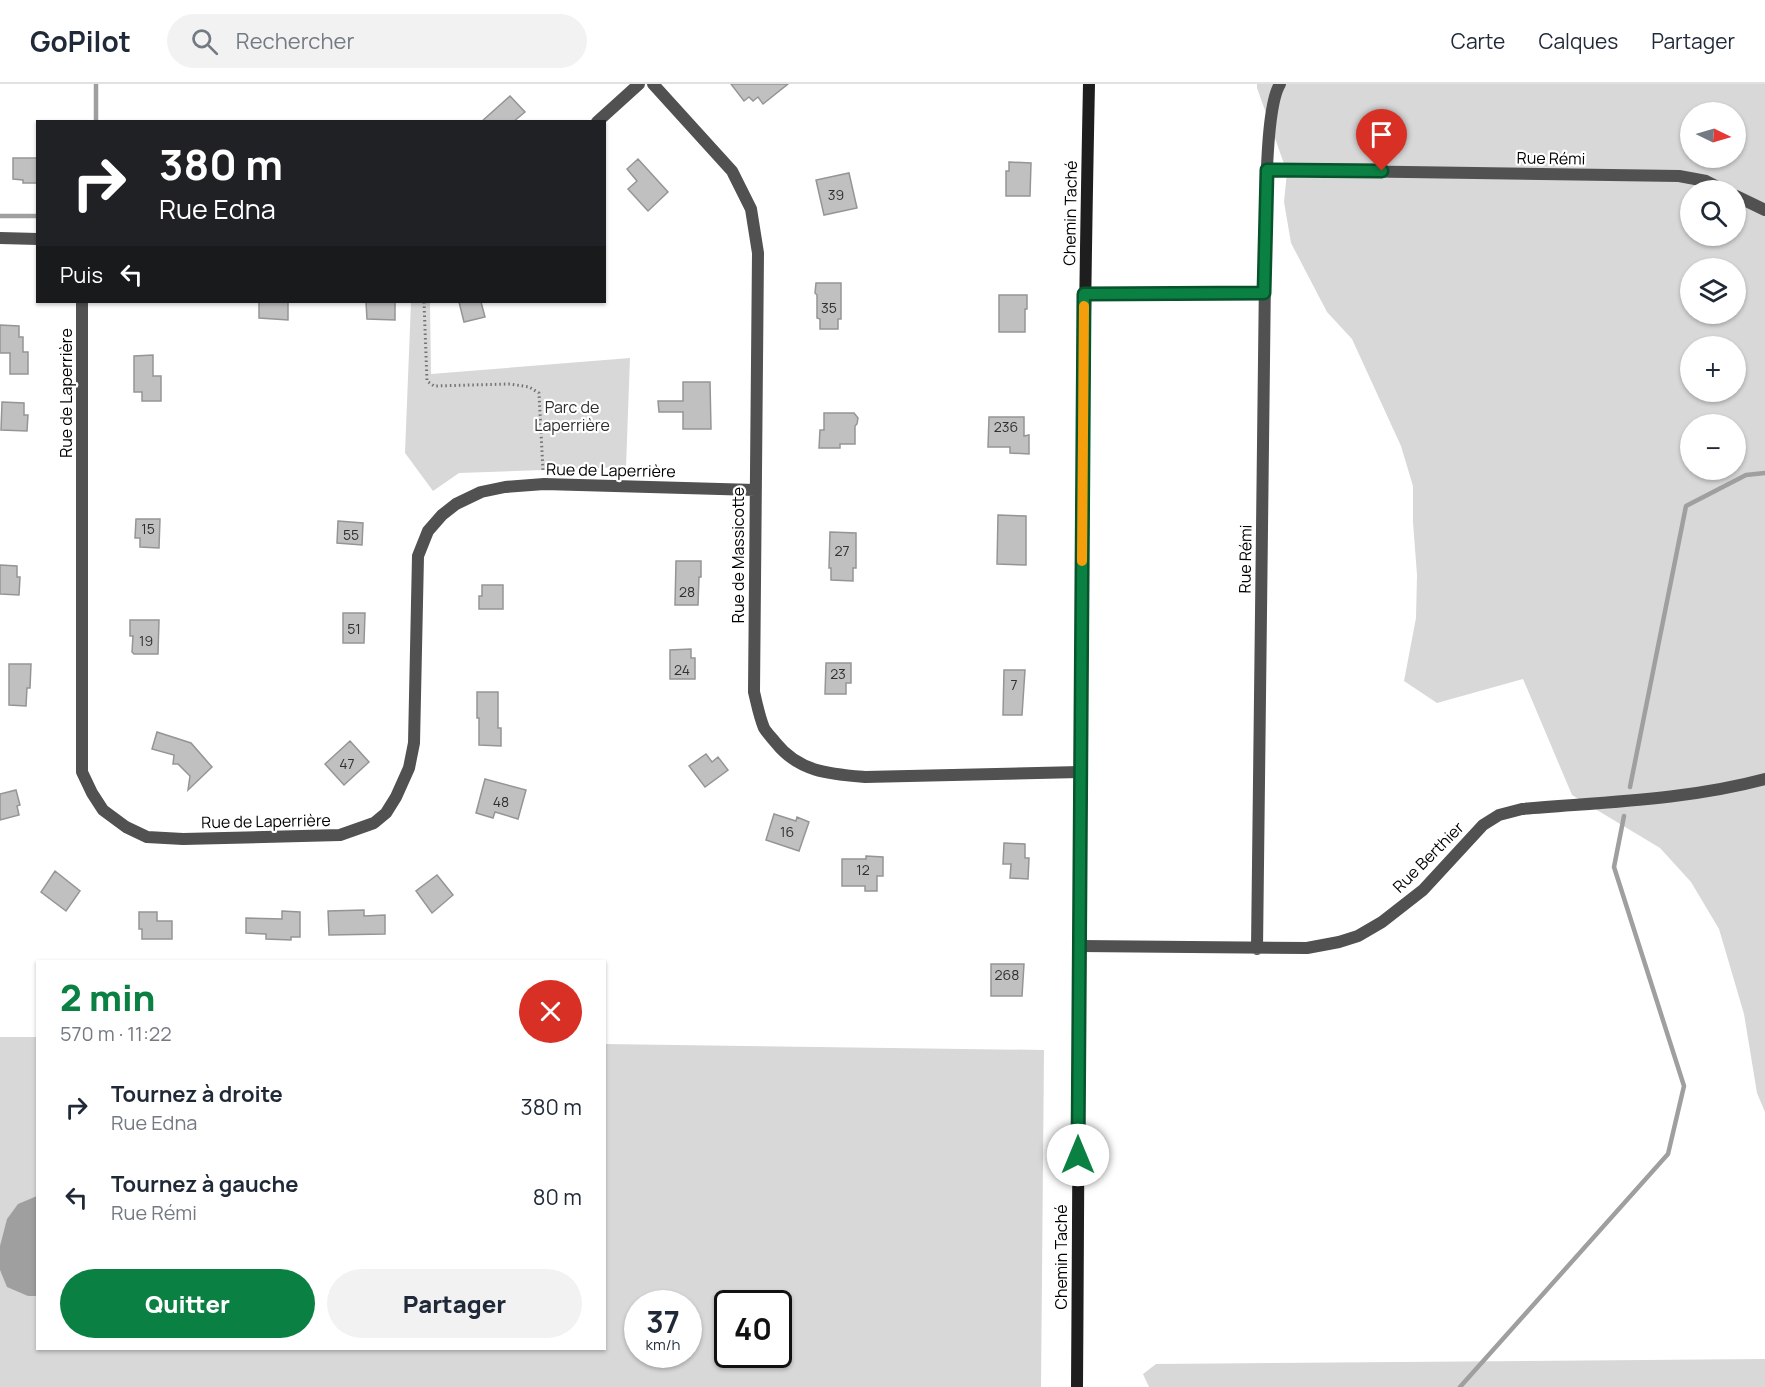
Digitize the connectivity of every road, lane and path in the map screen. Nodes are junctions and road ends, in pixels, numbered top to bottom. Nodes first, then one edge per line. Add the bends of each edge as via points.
1 (639, 84) edge
2 (652, 84) edge
3 (1089, 84) edge
4 (1280, 84) edge
5 (599, 120) edge
6 (1267, 170) junction
7 (1697, 180) edge
8 (1746, 201) edge
9 (1765, 210) edge
10 (0, 238) edge
11 (36, 239) edge
12 (1264, 293) junction
13 (1084, 294) junction
14 (82, 303) edge
15 (424, 303) edge
16 (544, 484) junction
17 (755, 490) junction
18 (1080, 772) junction
19 (1765, 779) edge
20 (1080, 946) junction
21 (1257, 949) junction
22 (1077, 1387) edge

1 - 5 street
2 - 17 street, Rue de Massicotte via 732,171 751,209 758,252
3 - 13 street, Chemin Taché
4 - 6 street, Rue Rémi via 1276,90
6 - 7 street, Rue Rémi via 1679,176
6 - 12 street, Rue Rémi
8 - 9 street
10 - 11 street
12 - 13 street
12 - 21 street, Rue Rémi
13 - 18 street, Chemin Taché
14 - 16 street, Rue de Laperrière via 82,772 103,810 147,837 340,835 374,823 386,813 409,768 414,743 418,556 428,531 456,504 481,492
15 - 16 path via 427,381 434,386 510,384 530,387 539,393
16 - 17 street, Rue de Laperrière
17 - 18 street, Rue de Massicotte via 754,692 765,730 784,753 806,767 835,775 865,777
18 - 20 street, Chemin Taché
19 - 21 street, Rue Berthier via 1676,795 1522,809 1499,815 1483,825 1423,890 1358,936 1306,948
20 - 21 street, Rue Berthier
20 - 22 street, Chemin Taché

